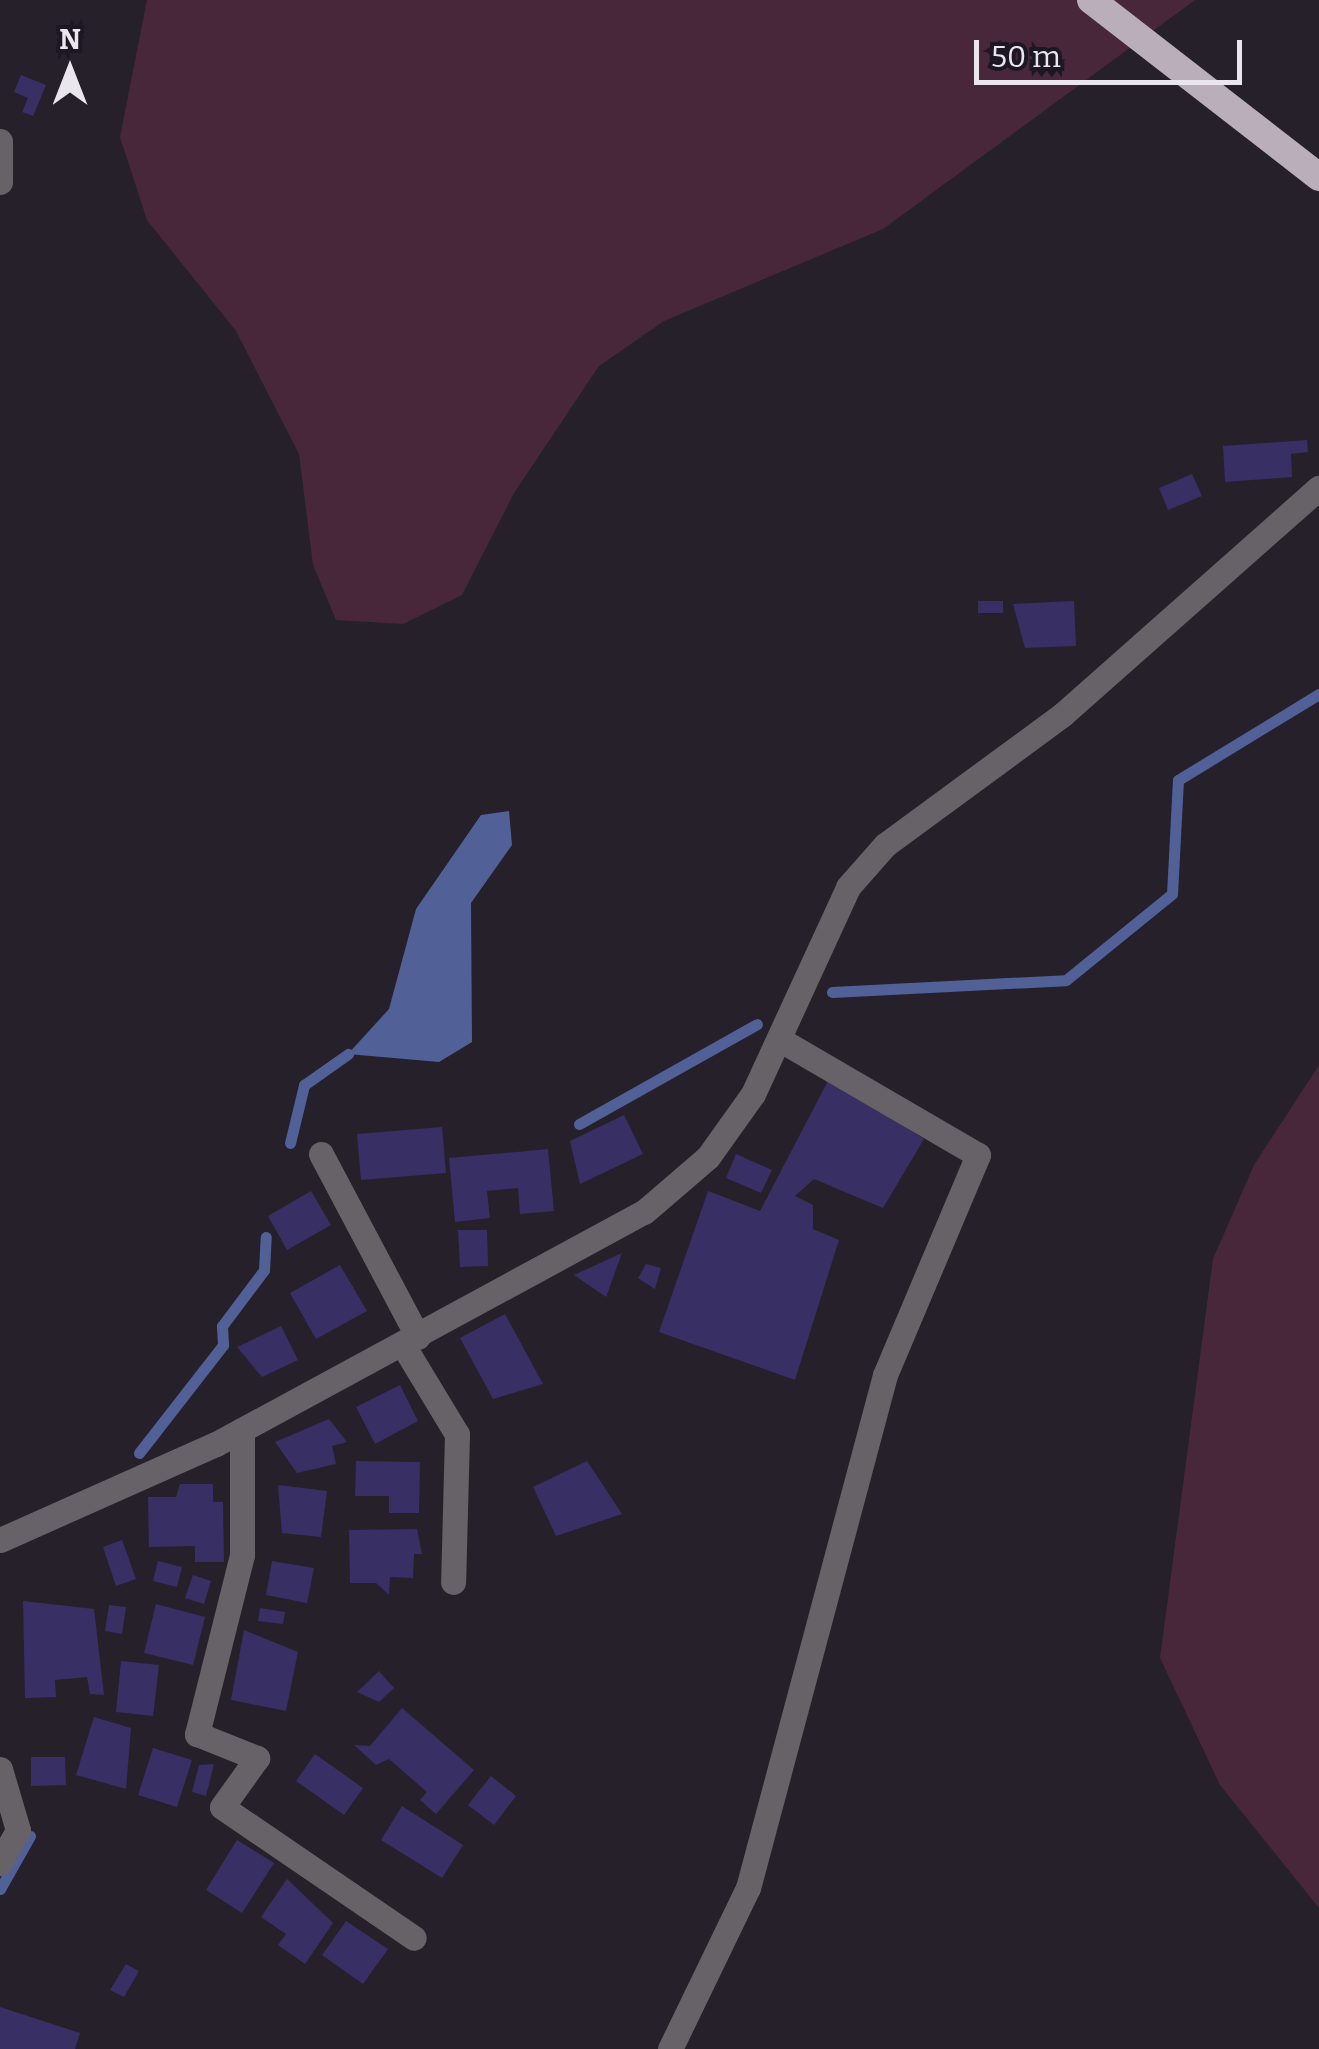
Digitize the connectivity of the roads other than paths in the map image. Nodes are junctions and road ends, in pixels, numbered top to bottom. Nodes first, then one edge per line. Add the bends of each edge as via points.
1 (1091, 0) edge
2 (0, 141) edge
3 (1319, 177) edge
4 (0, 182) edge
5 (1319, 488) edge
6 (784, 1042) junction
7 (321, 1154) dead end
8 (411, 1341) junction
9 (242, 1430) junction
10 (0, 1540) edge
11 (454, 1582) dead end
12 (0, 1768) edge
13 (0, 1863) edge
14 (414, 1938) dead end
15 (670, 2049) edge

1 - 3 highway
2 - 4 street
5 - 6 street via 1062,715 885,845 848,887
6 - 8 street via 708,1158 644,1212
6 - 15 street via 978,1155 885,1375 748,1888
7 - 8 street
8 - 9 street
8 - 11 street via 458,1434
9 - 10 street
9 - 14 street via 242,1555 197,1734 257,1758 222,1807
12 - 13 street via 18,1830

